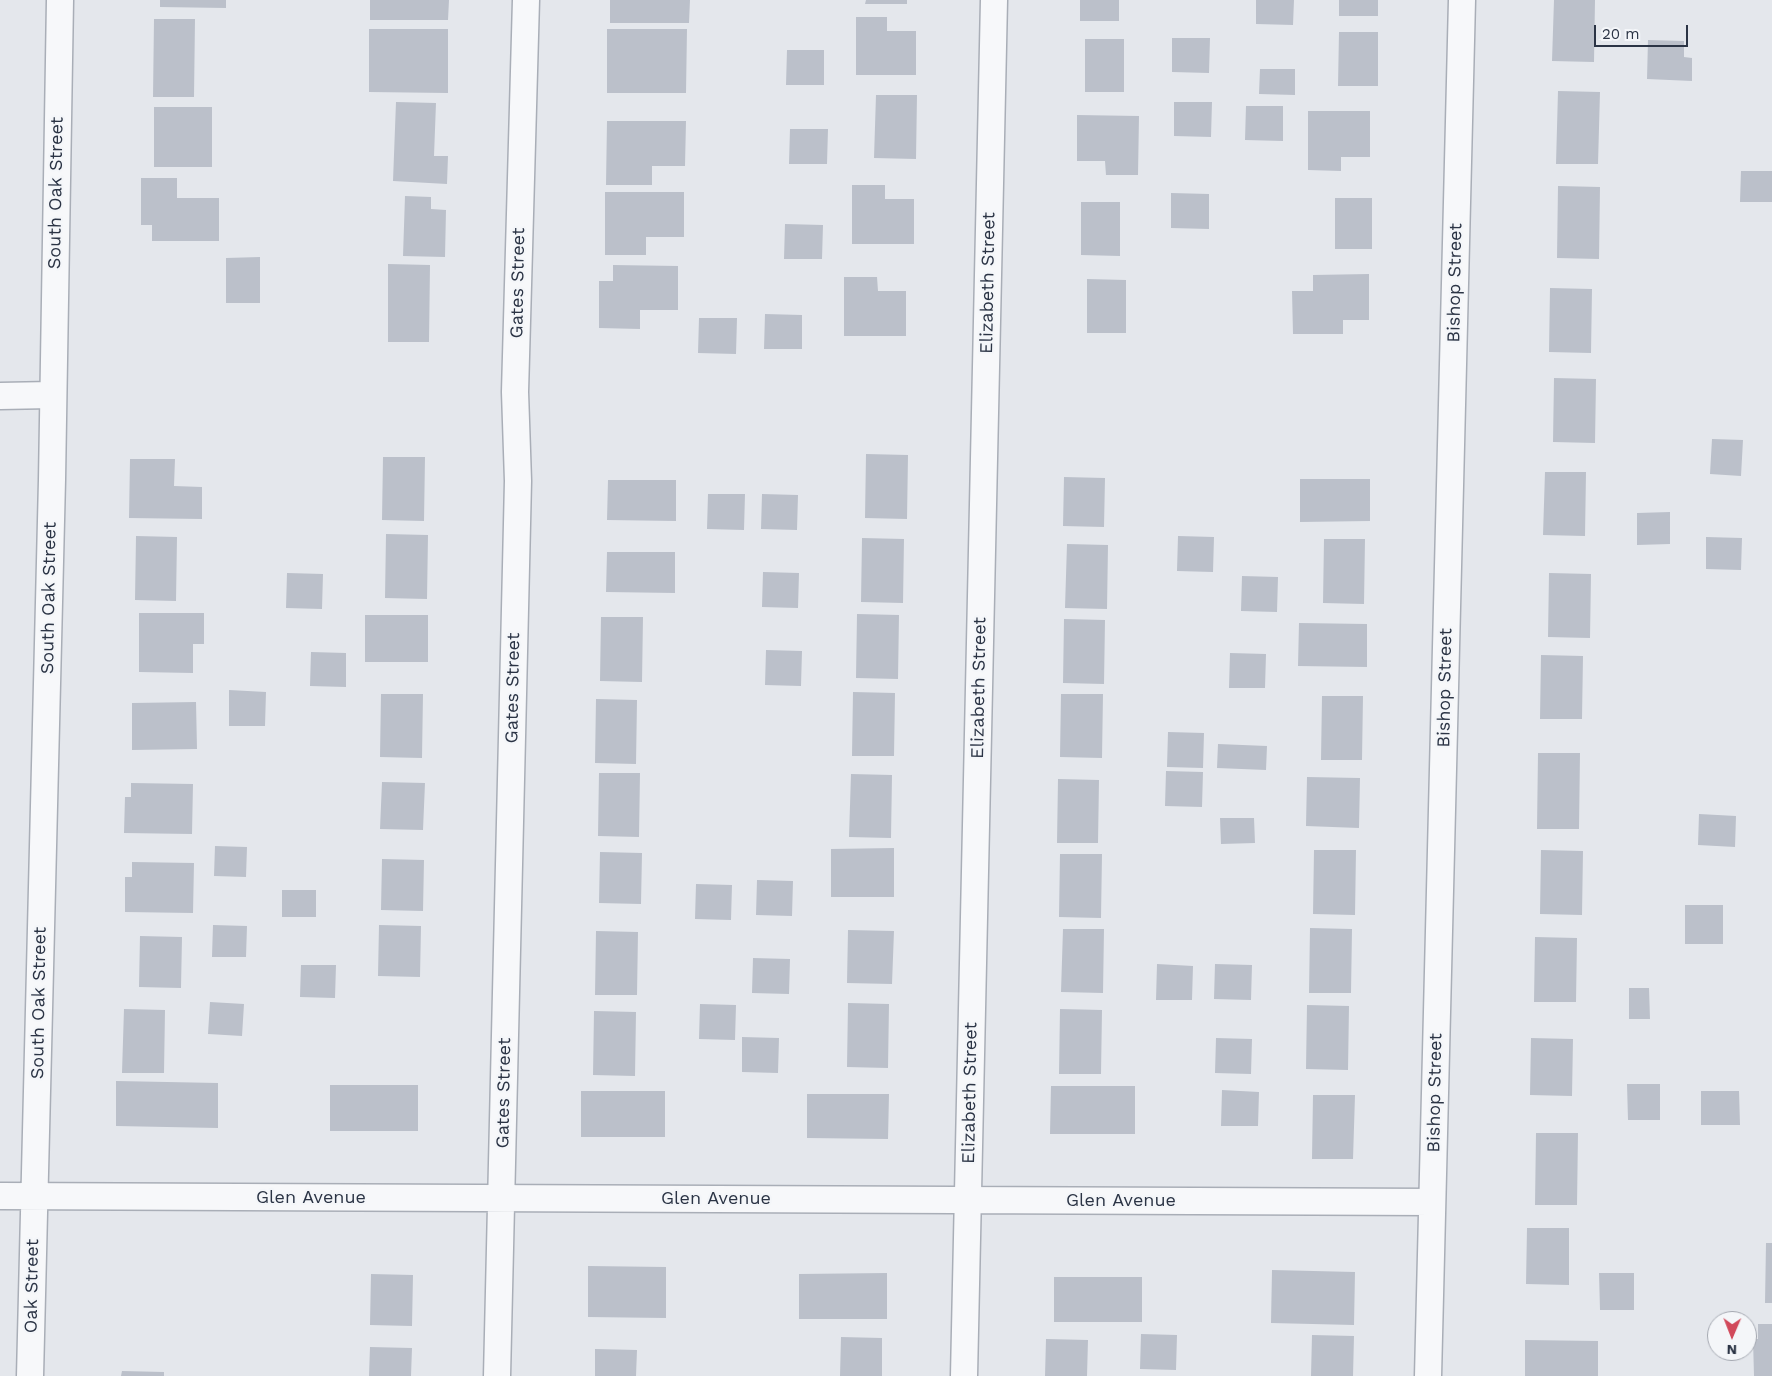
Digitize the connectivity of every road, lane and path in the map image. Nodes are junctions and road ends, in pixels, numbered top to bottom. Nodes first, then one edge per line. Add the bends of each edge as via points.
1 (60, 0) edge
2 (526, 0) edge
3 (994, 0) edge
4 (1462, 0) edge
5 (52, 395) junction
6 (0, 396) edge
7 (0, 1196) edge
8 (34, 1196) junction
9 (501, 1199) junction
10 (968, 1200) junction
11 (1432, 1202) junction
12 (30, 1376) edge
13 (497, 1376) edge
14 (964, 1376) edge
15 (1428, 1376) edge

1 - 5 street, South Oak Street
2 - 9 street, Gates Street
3 - 10 street, Elizabeth Street
4 - 11 street, Bishop Street
5 - 6 street
5 - 8 street, South Oak Street
7 - 8 street, Glen Avenue
8 - 9 street, Glen Avenue
8 - 12 street, Oak Street
9 - 10 street, Glen Avenue
9 - 13 street, Gates Street
10 - 11 street, Glen Avenue
10 - 14 street, Elizabeth Street
11 - 15 street, Bishop Street

